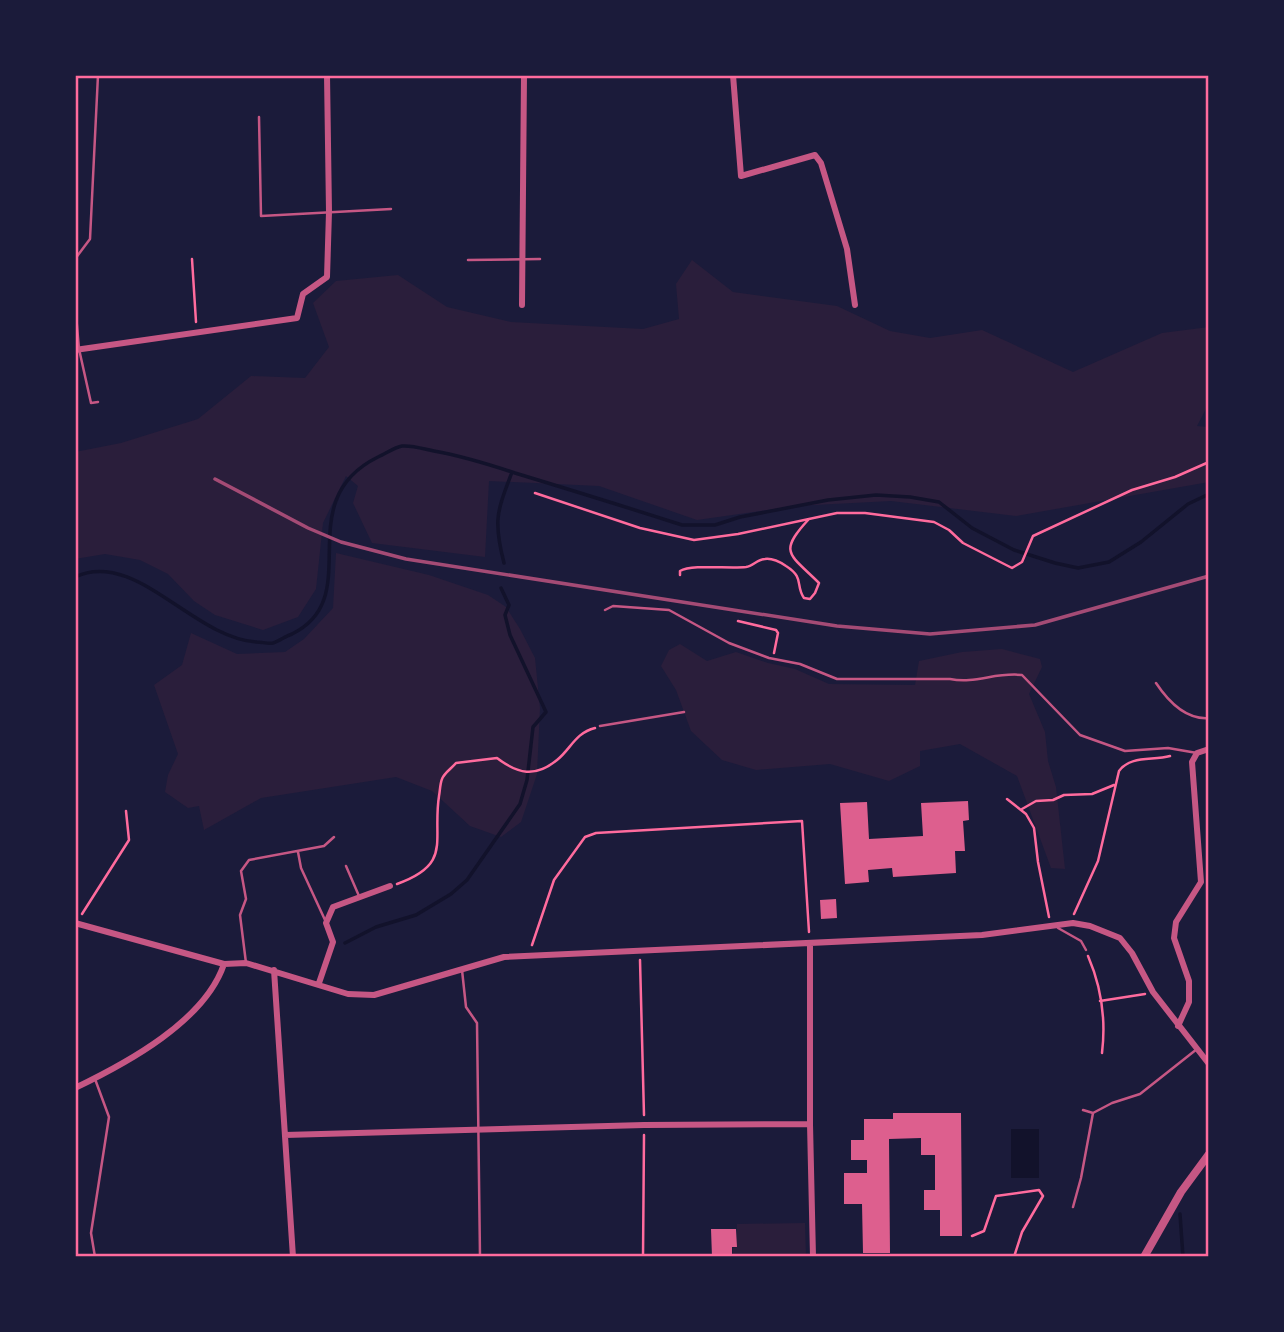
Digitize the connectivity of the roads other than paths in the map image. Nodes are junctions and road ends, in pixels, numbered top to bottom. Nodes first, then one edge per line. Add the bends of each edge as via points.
1 (98, 75) edge
2 (327, 75) edge
3 (524, 75) edge
4 (733, 75) edge
5 (259, 117) dead end
6 (391, 209) dead end
7 (329, 212) junction
8 (540, 258) dead end
9 (75, 259) edge
10 (522, 259) junction
11 (468, 260) dead end
12 (75, 303) edge
13 (522, 305) dead end
14 (855, 305) dead end
15 (77, 350) edge
16 (98, 402) dead end
17 (605, 610) dead end
18 (1156, 683) dead end
19 (684, 712) dead end
20 (1209, 718) edge
21 (600, 726) road end
22 (1209, 749) edge
23 (1197, 754) junction
24 (334, 837) dead end
25 (298, 851) junction
26 (346, 866) dead end
27 (390, 886) road end
28 (359, 896) junction
29 (76, 923) edge
30 (326, 923) junction
31 (1055, 926) junction
32 (810, 943) junction
33 (1086, 950) road end
34 (246, 963) junction
35 (225, 964) junction
36 (274, 970) junction
37 (462, 970) junction
38 (319, 984) junction
39 (1178, 1026) junction
40 (1197, 1049) junction
41 (1209, 1064) edge
42 (94, 1079) junction
43 (75, 1088) edge
44 (1083, 1110) dead end
45 (1093, 1113) junction
46 (810, 1124) junction
47 (479, 1130) junction
48 (285, 1135) junction
49 (1209, 1154) edge
50 (1073, 1207) dead end
51 (95, 1257) edge
52 (293, 1257) edge
53 (480, 1257) edge
54 (813, 1257) edge
55 (1144, 1257) edge

1 - 9 lane via 90,239
2 - 7 street
3 - 10 street
4 - 14 street via 741,176 815,155 847,249
5 - 7 lane via 261,216
6 - 7 lane
7 - 15 street via 327,277 303,294 297,318
8 - 10 lane
10 - 11 lane
10 - 13 street
12 - 15 lane
15 - 16 lane via 91,403
17 - 23 lane via 613,606 669,610 729,643 837,678 966,682 1005,673 1022,675 1080,736 1125,751 1168,748
18 - 20 lane via 1170,704 1199,719
19 - 21 lane
22 - 23 street
23 - 39 street via 1192,762 1201,882 1176,922 1174,938 1189,981 1188,1002
24 - 25 lane via 324,846
25 - 30 lane
25 - 34 lane via 248,860 241,871
26 - 28 lane
27 - 28 street
28 - 30 street via 333,908
29 - 35 street
30 - 38 street via 333,942
31 - 32 street via 982,935
31 - 33 lane via 1081,941
31 - 39 street via 1090,926 1120,939
32 - 37 street via 529,955 492,959
32 - 46 street
34 - 35 street
34 - 36 street
35 - 42 street via 218,982 158,1043
36 - 38 street
36 - 48 street
37 - 38 street via 374,995 348,994
37 - 47 lane via 466,1007 477,1023
39 - 40 street
40 - 41 street
40 - 45 lane via 1140,1094
42 - 43 street
42 - 51 lane via 109,1117 91,1233
44 - 45 lane
45 - 50 lane
46 - 47 street
46 - 54 street
47 - 48 street
47 - 53 lane
48 - 52 street
49 - 55 street

